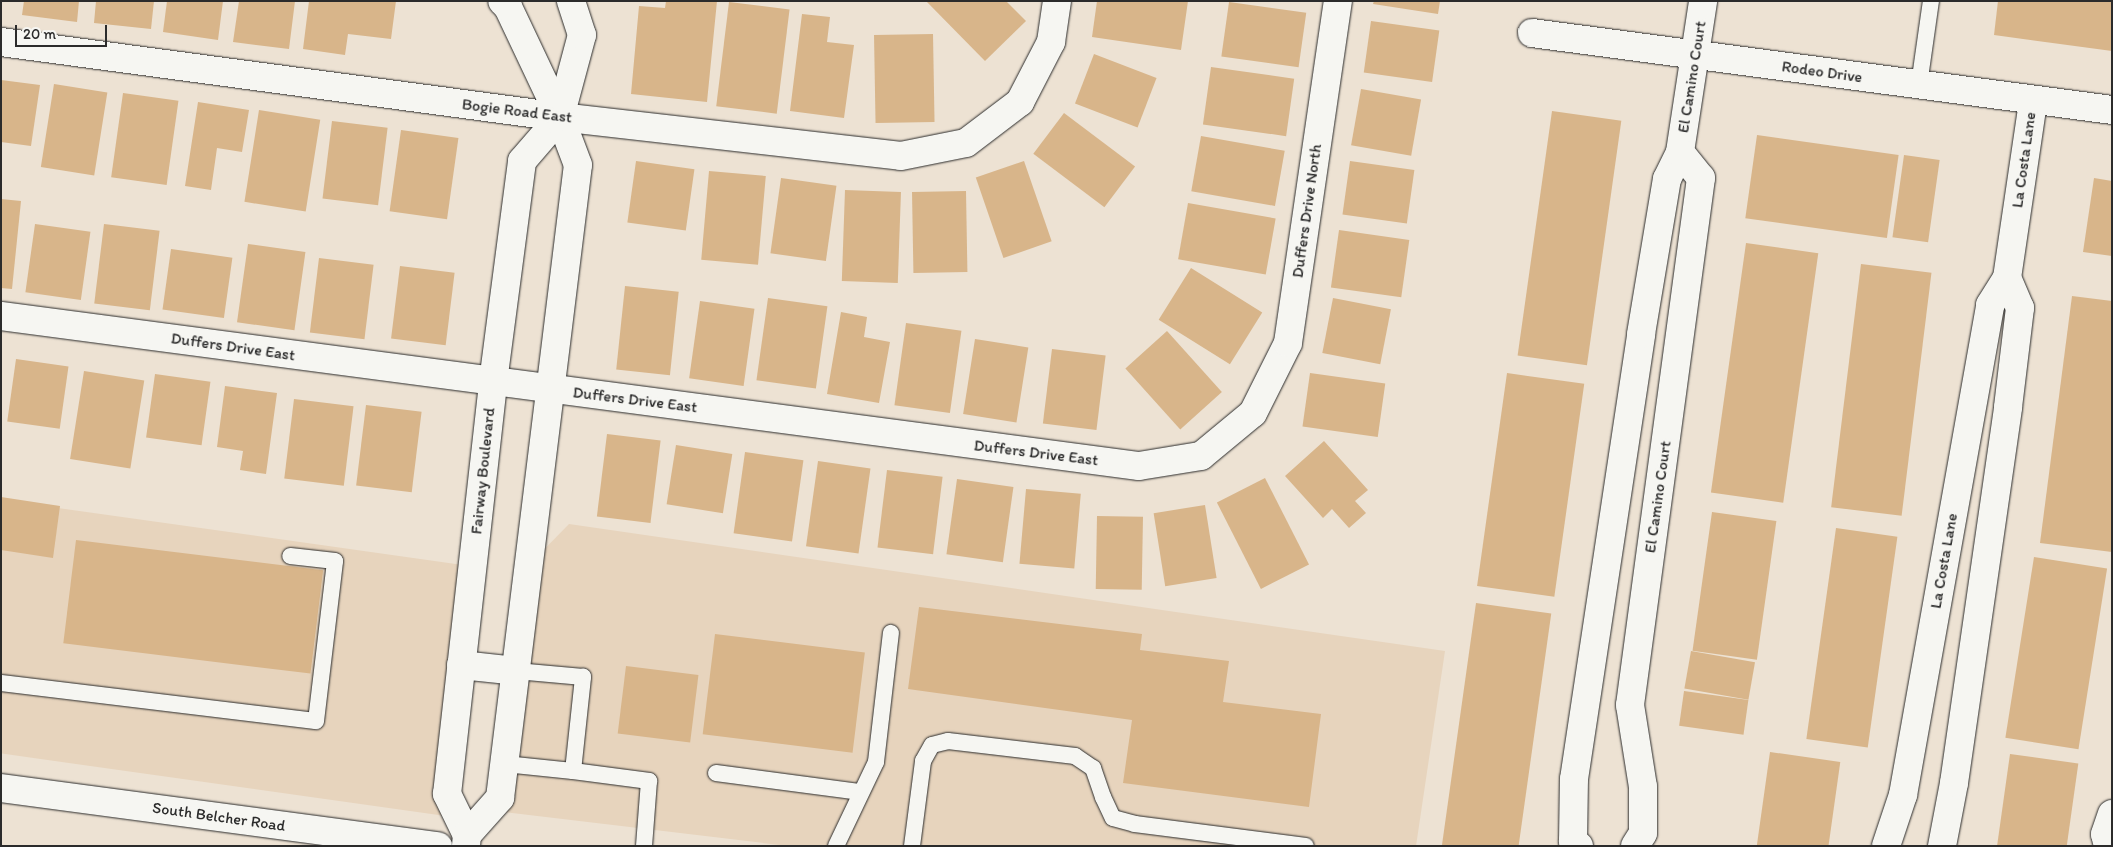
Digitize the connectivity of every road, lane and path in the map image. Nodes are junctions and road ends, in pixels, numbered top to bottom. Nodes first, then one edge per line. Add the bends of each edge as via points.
1 (502, 1) edge
2 (571, 1) edge
3 (1057, 1) edge
4 (1338, 1) edge
5 (1703, 1) edge
6 (1932, 1) edge
7 (1532, 33) dead end
8 (1, 42) edge
9 (1694, 55) junction
10 (1919, 85) junction
11 (2033, 101) junction
12 (2112, 110) edge
13 (560, 117) junction
14 (1680, 152) junction
15 (2007, 278) junction
16 (1, 316) edge
17 (493, 382) junction
18 (550, 389) junction
19 (1253, 413) joint
20 (290, 556) dead end
21 (891, 633) dead end
22 (461, 665) junction
23 (516, 671) junction
24 (1, 683) edge
25 (505, 764) junction
26 (573, 771) junction
27 (716, 773) dead end
28 (1, 788) edge
29 (862, 792) junction
30 (2112, 814) edge
31 (466, 840) edge
32 (438, 846) edge
33 (644, 846) edge
34 (836, 846) edge
35 (912, 846) edge
36 (1306, 846) edge
37 (1579, 846) edge
38 (1635, 846) edge
39 (1886, 846) edge
40 (1942, 846) edge
41 (2108, 846) edge

1 - 13 street, Fairway Boulevard via 508,7
2 - 13 street, Fairway Boulevard via 582,35
3 - 13 street, Bogie Road East via 1051,42 1020,102 966,143 901,156
4 - 19 street, Duffers Drive North via 1288,343
5 - 9 street, El Camino Court
6 - 10 lane
7 - 9 street, Rodeo Drive
8 - 13 street, Bogie Road East
9 - 10 street, Rodeo Drive
9 - 14 street, El Camino Court
10 - 11 street, Rodeo Drive
11 - 12 street, Rodeo Drive
11 - 15 street, La Costa Lane
13 - 17 street, Fairway Boulevard via 522,161
13 - 18 street, Fairway Boulevard via 578,165
14 - 37 street, El Camino Court via 1667,179 1574,779 1573,841
14 - 38 street, El Camino Court via 1701,178 1630,704 1642,787 1643,833
15 - 39 street, La Costa Lane via 1990,305 1903,795
15 - 40 street via 2020,308 2017,335 1977,632
16 - 17 street, Duffers Drive East
17 - 18 street, Duffers Drive East
17 - 22 street, Fairway Boulevard
18 - 19 street, Duffers Drive East via 1139,466 1201,456
18 - 23 street, Fairway Boulevard
20 - 24 lane via 335,561 316,721
21 - 29 lane via 876,762
22 - 23 street
22 - 31 street, Fairway Boulevard via 447,794
23 - 25 street, Fairway Boulevard
23 - 26 lane via 583,677
25 - 26 lane
25 - 31 street, Fairway Boulevard via 500,798
26 - 33 lane via 650,781
27 - 29 lane
28 - 32 street, South Belcher Road
29 - 34 lane
30 - 41 street via 2105,834
35 - 36 lane via 923,761 932,745 948,741 1074,756 1093,768 1113,818 1135,824

